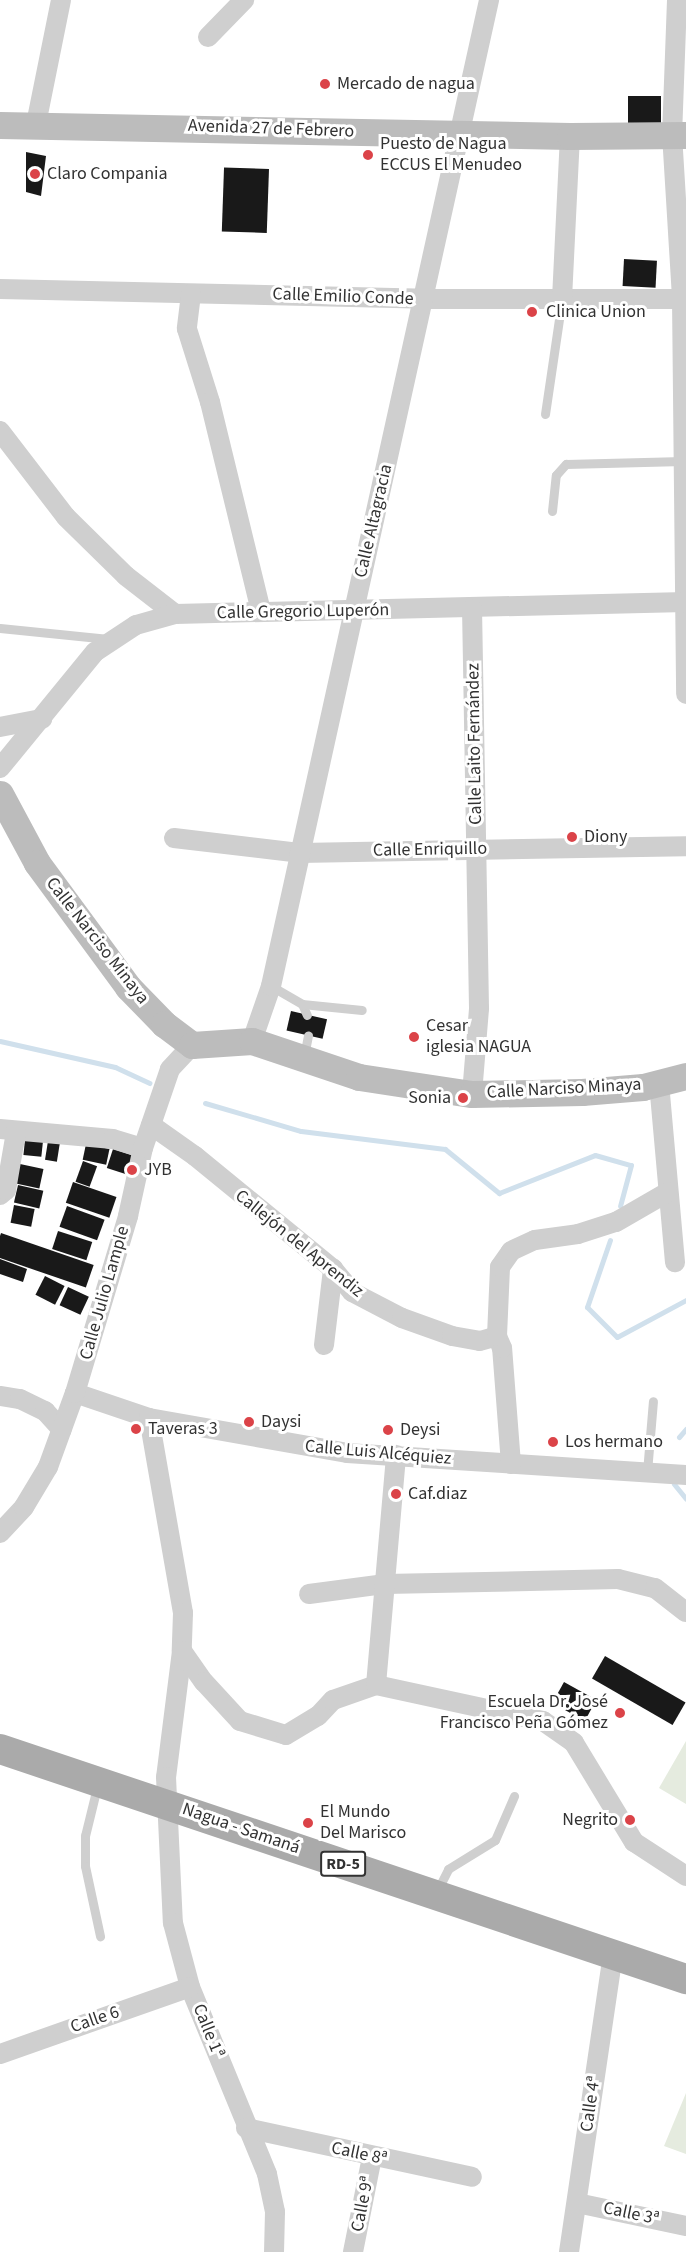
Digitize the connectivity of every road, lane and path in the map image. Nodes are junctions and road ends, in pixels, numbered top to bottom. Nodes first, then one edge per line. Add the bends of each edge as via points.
1 (61, 0) edge
2 (244, 0) edge
3 (489, 0) edge
4 (677, 0) edge
5 (208, 37) dead end
6 (0, 124) edge
7 (36, 124) junction
8 (679, 134) edge
9 (461, 135) junction
10 (570, 136) junction
11 (0, 289) edge
12 (191, 294) junction
13 (562, 298) junction
14 (426, 299) junction
15 (684, 299) edge
16 (545, 414) dead end
17 (0, 431) edge
18 (683, 461) junction
19 (552, 511) dead end
20 (685, 602) edge
21 (472, 609) junction
22 (261, 612) junction
23 (353, 612) junction
24 (175, 614) junction
25 (0, 627) edge
26 (111, 639) junction
27 (686, 694) edge
28 (42, 719) junction
29 (0, 727) edge
30 (0, 768) edge
31 (0, 794) edge
32 (174, 837) dead end
33 (686, 846) edge
34 (476, 849) junction
35 (298, 853) junction
36 (271, 986) junction
37 (302, 1004) junction
38 (362, 1010) dead end
39 (307, 1015) dead end
40 (252, 1041) junction
41 (192, 1045) junction
42 (686, 1076) edge
43 (659, 1083) junction
44 (472, 1094) junction
45 (151, 1125) junction
46 (8, 1130) edge
47 (143, 1148) junction
48 (668, 1192) junction
49 (0, 1195) edge
50 (675, 1262) dead end
51 (333, 1269) junction
52 (497, 1336) junction
53 (324, 1345) dead end
54 (75, 1394) junction
55 (0, 1396) edge
56 (653, 1401) dead end
57 (149, 1418) junction
58 (62, 1430) junction
59 (396, 1455) junction
60 (511, 1464) junction
61 (647, 1472) junction
62 (686, 1475) edge
63 (0, 1533) edge
64 (385, 1584) junction
65 (309, 1594) dead end
66 (686, 1612) edge
67 (182, 1651) junction
68 (376, 1685) junction
69 (0, 1749) edge
70 (98, 1781) junction
71 (514, 1796) dead end
72 (166, 1803) junction
73 (686, 1876) edge
74 (435, 1895) junction
75 (100, 1936) dead end
76 (613, 1955) junction
77 (686, 1979) edge
78 (189, 1987) junction
79 (0, 2054) edge
80 (246, 2128) junction
81 (372, 2157) junction
82 (472, 2177) dead end
83 (577, 2203) junction
84 (686, 2226) edge
85 (274, 2252) edge
86 (353, 2252) edge
87 (569, 2252) edge

1 - 7 street
2 - 5 street
3 - 9 street, Calle Altagracia
4 - 8 street
6 - 7 street, Avenida 27 de Febrero
7 - 9 street, Avenida 27 de Febrero
8 - 10 street, Avenida 27 de Febrero
8 - 15 street
9 - 10 street, Avenida 27 de Febrero
9 - 14 street, Calle Altagracia
10 - 13 street
11 - 12 street, Calle Emilio Conde
12 - 14 street, Calle Emilio Conde
12 - 22 street via 187,329 210,402
13 - 14 street, Calle Emilio Conde
13 - 15 street, Calle Emilio Conde
13 - 16 lane
14 - 23 street, Calle Altagracia
15 - 18 street
17 - 24 street via 66,517 126,576
18 - 19 lane via 566,464 556,475
18 - 20 street
20 - 21 street, Calle Gregorio Luperón
20 - 27 street
21 - 23 street, Calle Gregorio Luperón
21 - 34 street, Calle Laito Fernández
22 - 23 street, Calle Gregorio Luperón
22 - 24 street, Calle Gregorio Luperón
23 - 35 street, Calle Altagracia
24 - 26 street, Calle Gregorio Luperón via 136,625
25 - 26 lane
26 - 28 street, Calle Gregorio Luperón via 95,652
28 - 29 street
28 - 30 street, Calle Gregorio Luperón
31 - 41 street, Calle Narciso Minaya via 37,863 128,987 164,1024
32 - 35 street, Calle Enriquillo
33 - 34 street, Calle Enriquillo
34 - 35 street, Calle Enriquillo
34 - 44 street, Calle Laito Fernández via 479,1008
35 - 36 street, Calle Altagracia
36 - 37 lane
36 - 40 street, Calle Altagracia
37 - 38 lane
37 - 39 lane
40 - 41 street, Calle Narciso Minaya
40 - 44 street, Calle Narciso Minaya via 306,1046 359,1077
41 - 45 street, Calle Julio Lample via 170,1070
42 - 43 street, Calle Narciso Minaya
43 - 44 street, Calle Narciso Minaya via 582,1092
43 - 48 street
45 - 47 street, Calle Julio Lample
45 - 51 street, Callejón del Aprendiz
46 - 47 street via 113,1138
46 - 49 street via 6,1190
47 - 54 street, Calle Julio Lample via 128,1215
48 - 50 street
48 - 52 street via 616,1222 578,1234 535,1240 511,1251 500,1267
51 - 52 street, Callejón del Aprendiz via 352,1292 402,1318 452,1336 480,1341
51 - 53 street
52 - 60 street via 502,1348
54 - 57 street, Calle Luis Alcéquiez
54 - 58 street, Calle Julio Lample
55 - 58 street via 20,1399 45,1411
56 - 61 lane
57 - 59 street, Calle Luis Alcéquiez via 347,1453
57 - 67 street, Calle 1ª via 183,1613
58 - 63 street, Calle Julio Lample via 48,1467 24,1507
59 - 60 street, Calle Luis Alcéquiez
59 - 64 street
60 - 61 street, Calle Luis Alcéquiez
61 - 62 street, Calle Luis Alcéquiez
64 - 65 street
64 - 66 street via 618,1579 655,1588
64 - 68 street
67 - 68 street via 240,1721 286,1736 318,1716 333,1700
67 - 72 street, Calle 1ª
68 - 73 street via 543,1721 561,1732 584,1757 634,1842
69 - 70 main road, Nagua - Samaná / RD-5
70 - 72 main road, Nagua - Samaná / RD-5
70 - 75 lane via 85,1836 85,1866
71 - 74 lane via 495,1840 448,1869
72 - 74 main road, Nagua - Samaná / RD-5
72 - 78 street, Calle 1ª via 173,1923
74 - 76 main road, Nagua - Samaná / RD-5
76 - 77 main road, Nagua - Samaná / RD-5
76 - 83 street, Calle 4ª
78 - 79 street, Calle 6
78 - 80 street, Calle 1ª
80 - 81 street, Calle 8ª
80 - 85 street, Calle 1ª via 267,2174 275,2212
81 - 82 street, Calle 8ª
81 - 86 street, Calle 9ª
83 - 84 street, Calle 3ª
83 - 87 street, Calle 4ª

